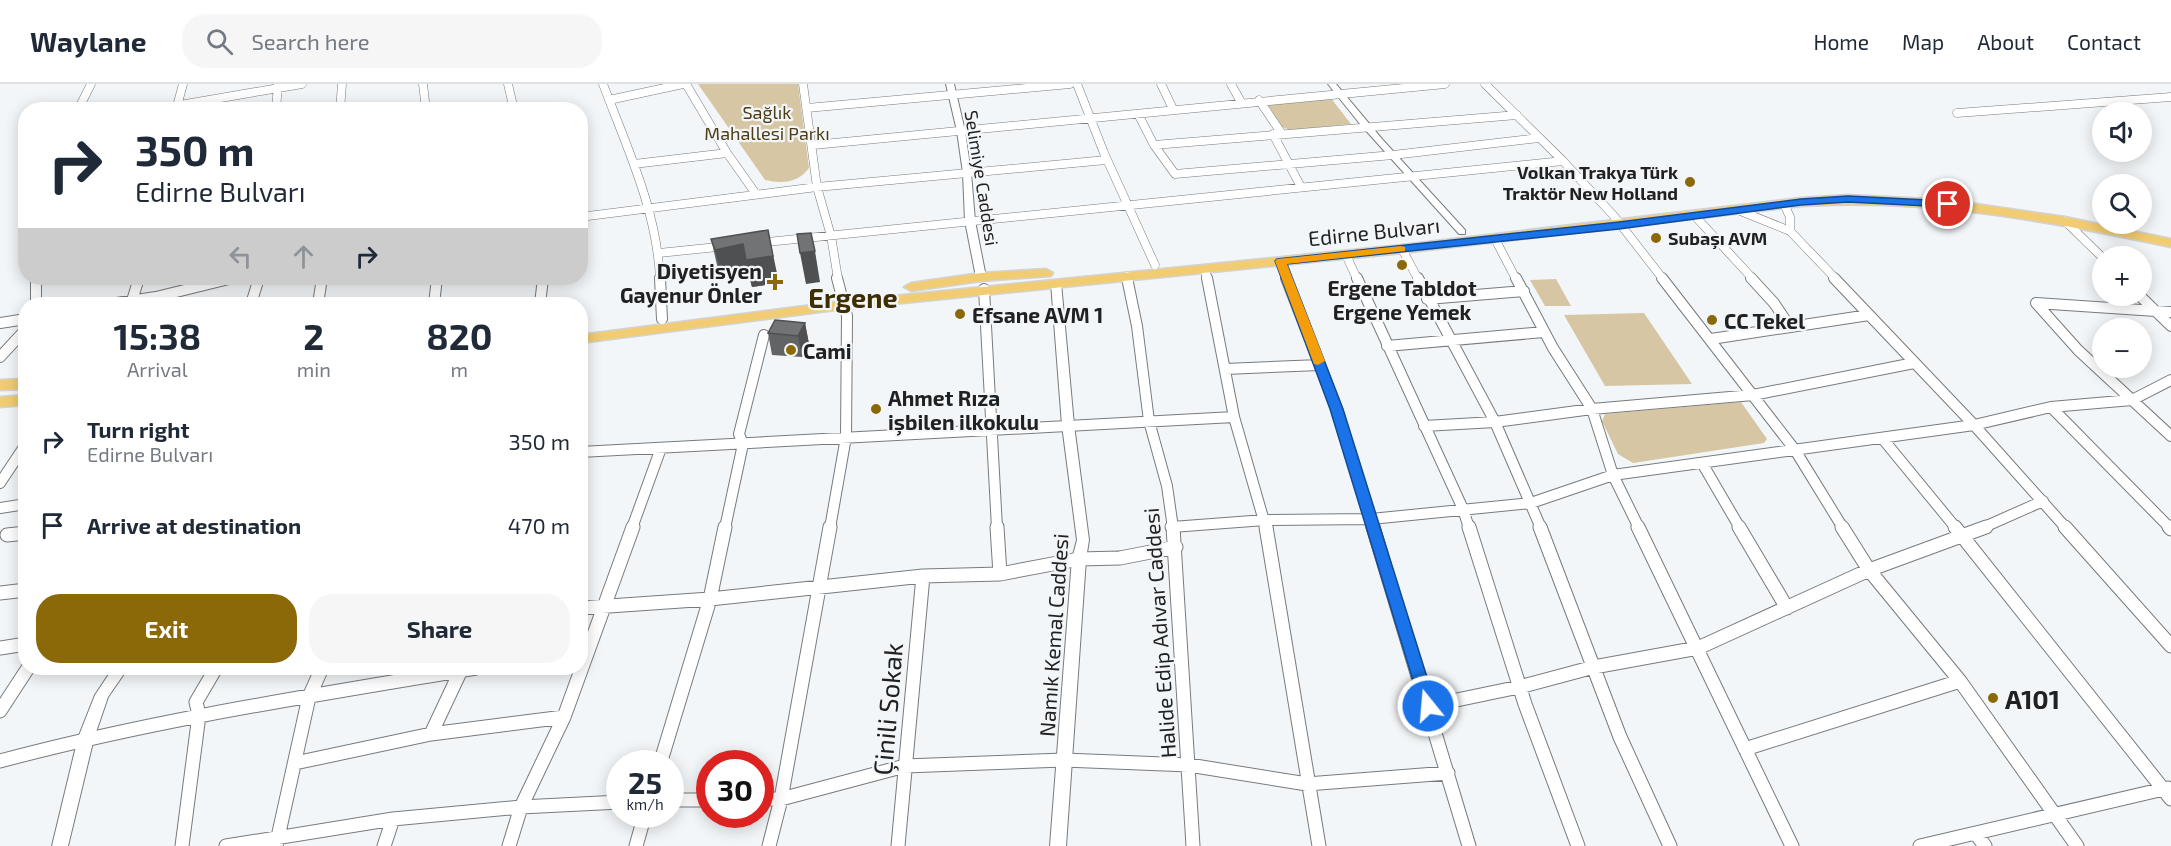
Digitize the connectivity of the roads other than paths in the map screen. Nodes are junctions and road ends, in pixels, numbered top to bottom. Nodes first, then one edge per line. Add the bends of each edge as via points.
1 (91, 84) edge
2 (183, 84) edge
3 (302, 84) edge
4 (342, 84) edge
5 (423, 84) edge
6 (508, 84) edge
7 (603, 84) edge
8 (685, 84) edge
9 (802, 84) edge
10 (1070, 84) edge
11 (1077, 84) edge
12 (1161, 84) edge
13 (1231, 84) edge
14 (1332, 84) edge
15 (1444, 84) edge
16 (1485, 84) edge
17 (1411, 85) edge
18 (278, 86) edge
19 (951, 89) edge
20 (1339, 93) junction
21 (2171, 97) edge
22 (609, 100) junction
23 (1260, 100) junction
24 (82, 102) edge
25 (178, 102) edge
26 (201, 102) edge
27 (277, 102) edge
28 (341, 102) edge
29 (425, 102) edge
30 (512, 102) edge
31 (1241, 102) junction
32 (807, 108) junction
33 (1173, 109) junction
34 (1957, 113) dead end
35 (1138, 114) junction
36 (1517, 115) junction
37 (1088, 120) junction
38 (1365, 128) junction
39 (961, 131) junction
40 (1278, 134) junction
41 (1539, 138) junction
42 (813, 145) junction
43 (1154, 145) junction
44 (727, 153) junction
45 (1393, 155) junction
46 (1107, 160) junction
47 (1563, 161) junction
48 (1289, 163) junction
49 (634, 164) junction
50 (967, 173) junction
51 (1414, 176) junction
52 (817, 187) junction
53 (1301, 187) junction
54 (756, 194) junction
55 (1129, 204) junction
56 (1784, 204) junction
57 (650, 208) junction
58 (1738, 210) junction
59 (1694, 215) junction
60 (588, 216) edge
61 (2092, 218) edge
62 (970, 221) junction
63 (1617, 221) junction
64 (2065, 221) junction
65 (1790, 231) junction
66 (2152, 231) edge
67 (1462, 232) junction
68 (2171, 235) edge
69 (831, 236) junction
70 (1495, 239) junction
71 (2171, 243) edge
72 (746, 244) edge
73 (735, 245) edge
74 (2092, 247) edge
75 (1402, 249) junction
76 (659, 253) junction
77 (1346, 255) junction
78 (1281, 261) junction
79 (1155, 265) junction
80 (1205, 269) junction
81 (1127, 276) junction
82 (983, 283) junction
83 (1056, 283) junction
84 (204, 285) edge
85 (1524, 291) junction
86 (153, 297) edge
87 (1427, 299) junction
88 (842, 300) junction
89 (2151, 306) edge
90 (2157, 312) junction
91 (2171, 312) edge
92 (1869, 315) junction
93 (662, 319) junction
94 (18, 320) edge
95 (0, 323) edge
96 (2171, 326) edge
97 (588, 327) edge
98 (1790, 327) junction
99 (1544, 332) junction
100 (764, 335) dead end
101 (18, 337) edge
102 (588, 338) edge
103 (1711, 339) junction
104 (1453, 341) junction
105 (1387, 346) junction
106 (0, 357) edge
107 (1914, 363) junction
108 (1320, 365) junction
109 (1225, 369) junction
110 (2171, 380) edge
111 (18, 385) edge
112 (0, 386) edge
113 (1753, 395) junction
114 (2132, 400) junction
115 (18, 401) edge
116 (0, 402) edge
117 (2051, 407) junction
118 (1592, 409) junction
119 (1234, 417) junction
120 (1149, 421) junction
121 (1495, 422) junction
122 (1068, 425) junction
123 (1974, 425) junction
124 (1424, 426) junction
125 (992, 429) junction
126 (2171, 436) edge
127 (846, 437) junction
128 (1882, 438) junction
129 (743, 444) junction
130 (661, 448) junction
131 (1795, 450) junction
132 (588, 452) edge
133 (18, 456) edge
134 (1702, 463) junction
135 (1613, 475) junction
136 (0, 483) edge
137 (2043, 501) junction
138 (1531, 503) junction
139 (18, 505) edge
140 (0, 508) edge
141 (1463, 509) junction
142 (1371, 519) junction
143 (1265, 520) junction
144 (1172, 527) junction
145 (2171, 530) edge
146 (18, 534) edge
147 (7, 535) dead end
148 (1964, 537) junction
149 (1176, 547) junction
150 (1079, 559) junction
151 (1869, 570) junction
152 (1000, 574) junction
153 (923, 576) junction
154 (819, 586) junction
155 (18, 591) edge
156 (0, 593) edge
157 (710, 599) junction
158 (588, 608) edge
159 (604, 608) junction
160 (1787, 608) junction
161 (588, 642) edge
162 (18, 645) edge
163 (2171, 646) edge
164 (0, 648) edge
165 (1698, 648) junction
166 (1594, 667) junction
167 (23, 675) edge
168 (116, 675) edge
169 (212, 675) edge
170 (319, 675) edge
171 (429, 675) edge
172 (459, 675) edge
173 (577, 675) edge
174 (1959, 681) junction
175 (1519, 687) junction
176 (309, 697) junction
177 (2, 704) edge
178 (1428, 706) junction
179 (200, 715) junction
180 (564, 717) junction
181 (431, 734) junction
182 (86, 738) junction
183 (1745, 749) junction
184 (664, 750) edge
185 (1064, 760) junction
186 (0, 761) edge
187 (295, 763) junction
188 (1189, 765) junction
189 (905, 766) junction
190 (1448, 773) junction
191 (1307, 784) junction
192 (2169, 792) edge
193 (774, 799) edge
194 (781, 799) junction
195 (606, 803) edge
196 (521, 807) junction
197 (2055, 816) junction
198 (393, 819) junction
199 (641, 828) edge
200 (1980, 840) edge
201 (277, 842) edge
202 (60, 846) edge
203 (182, 846) edge
204 (226, 846) edge
205 (384, 846) edge
206 (508, 846) edge
207 (636, 846) edge
208 (769, 846) edge
209 (898, 846) edge
210 (1058, 846) edge
211 (1193, 846) edge
212 (1319, 846) edge
213 (1468, 846) edge
214 (1578, 846) edge
215 (1670, 846) edge
216 (1792, 846) edge
217 (1920, 846) edge
218 (2077, 846) edge

1 - 24 street
2 - 25 street
3 - 18 street
4 - 28 street
5 - 29 street
6 - 30 street
7 - 22 street
8 - 22 street
8 - 44 street
9 - 32 street
10 - 19 street
11 - 37 street
12 - 33 street
13 - 31 street
14 - 20 street
15 - 17 street
16 - 36 street
17 - 20 street
18 - 26 street
18 - 27 street
19 - 32 street
19 - 39 street, Selimiye Caddesi
20 - 23 street
20 - 38 street
21 - 34 street
22 - 49 street
23 - 31 street
23 - 40 street
31 - 33 street
32 - 42 street
33 - 35 street
35 - 37 street
35 - 43 street
36 - 38 street
36 - 41 street
37 - 39 street
37 - 46 street
38 - 40 street
38 - 45 street
39 - 42 street
39 - 50 street, Selimiye Caddesi
40 - 43 street
40 - 48 street
41 - 45 street
41 - 47 street
42 - 52 street
43 - 48 street via 1175,174
44 - 49 street
44 - 54 street
45 - 48 street
45 - 51 street
46 - 50 street
46 - 55 street
47 - 51 street
47 - 63 street
48 - 53 street
49 - 57 street
50 - 52 street
50 - 62 street, Selimiye Caddesi
51 - 53 street
51 - 67 street
52 - 54 street
52 - 69 street
53 - 55 street
54 - 57 street
55 - 62 street
55 - 79 street
56 - 58 highway, Edirne Bulvarı
56 - 64 highway, Edirne Bulvarı via 1848,199 1904,201
56 - 65 street via 1790,217
57 - 60 street
57 - 76 street
58 - 59 highway, Edirne Bulvarı
58 - 65 street
59 - 63 highway, Edirne Bulvarı
59 - 98 street via 1774,303
61 - 63 highway, Edirne Bulvarı via 1965,198 1860,192 1761,198
62 - 69 street
62 - 82 street, Selimiye Caddesi
63 - 67 highway, Edirne Bulvarı
63 - 70 highway, Edirne Bulvarı
63 - 103 street
64 - 71 highway, Edirne Bulvarı
64 - 74 street
65 - 92 street
66 - 68 highway
67 - 79 highway, Edirne Bulvarı
69 - 72 street
69 - 88 street
70 - 75 highway, Edirne Bulvarı
70 - 85 street
73 - 76 street
75 - 77 highway, Edirne Bulvarı
75 - 87 street
76 - 93 street
77 - 78 highway, Edirne Bulvarı
77 - 105 street
78 - 80 highway, Edirne Bulvarı
78 - 108 street
79 - 82 highway, Edirne Bulvarı
80 - 81 highway, Edirne Bulvarı
80 - 109 street
81 - 83 highway, Edirne Bulvarı
81 - 120 street, Halide Edip Adıvar Caddesi
82 - 83 highway, Edirne Bulvarı
82 - 88 highway, Edirne Bulvarı
82 - 125 street
83 - 122 street, Namık Kemal Caddesi
84 - 86 street
85 - 87 street
85 - 99 street
87 - 104 street
88 - 93 highway, Edirne Bulvarı
88 - 102 highway, Edirne Bulvarı
88 - 127 street via 847,316
89 - 90 street
90 - 91 street
90 - 96 street
90 - 114 street via 2036,303 2078,350
92 - 98 street
92 - 107 street
93 - 97 highway, Edirne Bulvarı
94 - 95 street
98 - 103 street
99 - 104 street
99 - 118 street
100 - 129 street via 739,434
101 - 106 street
103 - 113 street
104 - 105 street
104 - 121 street
105 - 124 street
107 - 113 street
107 - 123 street
108 - 109 street
108 - 142 street
109 - 119 street
110 - 114 street
111 - 112 highway
113 - 118 street
113 - 131 street
114 - 117 street
114 - 126 street
115 - 116 highway
117 - 123 street
117 - 145 street
118 - 121 street
118 - 135 street
119 - 120 street
119 - 143 street
120 - 122 street
120 - 144 street, Halide Edip Adıvar Caddesi via 1167,486
121 - 124 street
121 - 138 street
122 - 125 street
122 - 150 street, Namık Kemal Caddesi via 1083,540
123 - 128 street
123 - 137 street
124 - 141 street
125 - 127 street
125 - 152 street
127 - 129 street
127 - 154 street
128 - 131 street
128 - 148 street
129 - 130 street
129 - 157 street
130 - 132 street
130 - 159 street
131 - 134 street
131 - 151 street
133 - 136 street
134 - 135 street
134 - 160 street
135 - 138 street
135 - 165 street
137 - 148 street
137 - 163 street
138 - 141 street
138 - 166 street
139 - 140 street
141 - 142 street
141 - 175 street
142 - 143 street
142 - 178 street
143 - 144 street
143 - 191 street
144 - 149 street, Halide Edip Adıvar Caddesi
146 - 147 street
148 - 151 street
148 - 192 street
149 - 150 street via 1120,558
149 - 188 street, Halide Edip Adıvar Caddesi
150 - 152 street
150 - 185 street, Namık Kemal Caddesi
151 - 160 street
151 - 174 street
152 - 153 street
153 - 154 street
153 - 189 street, Çinili Sokak
154 - 157 street
154 - 194 street
155 - 156 street
157 - 159 street
157 - 184 street
158 - 159 street
159 - 161 street
160 - 165 street
162 - 164 street
165 - 166 street
165 - 183 street
166 - 175 street
166 - 215 street via 1620,737
167 - 177 street
168 - 182 street via 102,695
169 - 179 street via 196,702
170 - 176 street
171 - 176 street
172 - 181 street
173 - 180 street
174 - 183 street
174 - 197 street
175 - 178 street
175 - 214 street
176 - 179 street
176 - 187 street
178 - 190 street
179 - 182 street
179 - 203 street
180 - 181 street
180 - 196 street
181 - 187 street
182 - 186 street
182 - 202 street
183 - 216 street
185 - 188 street
185 - 189 street
185 - 210 street, Namık Kemal Caddesi
187 - 201 street
188 - 191 street
188 - 211 street, Halide Edip Adıvar Caddesi
189 - 194 street
189 - 209 street, Çinili Sokak
190 - 191 street
190 - 213 street
191 - 212 street
192 - 197 street
193 - 194 street
194 - 208 street
195 - 196 street
196 - 198 street
196 - 206 street
197 - 200 street
197 - 218 street
198 - 201 street
198 - 205 street
199 - 207 street
200 - 217 street
201 - 204 street

